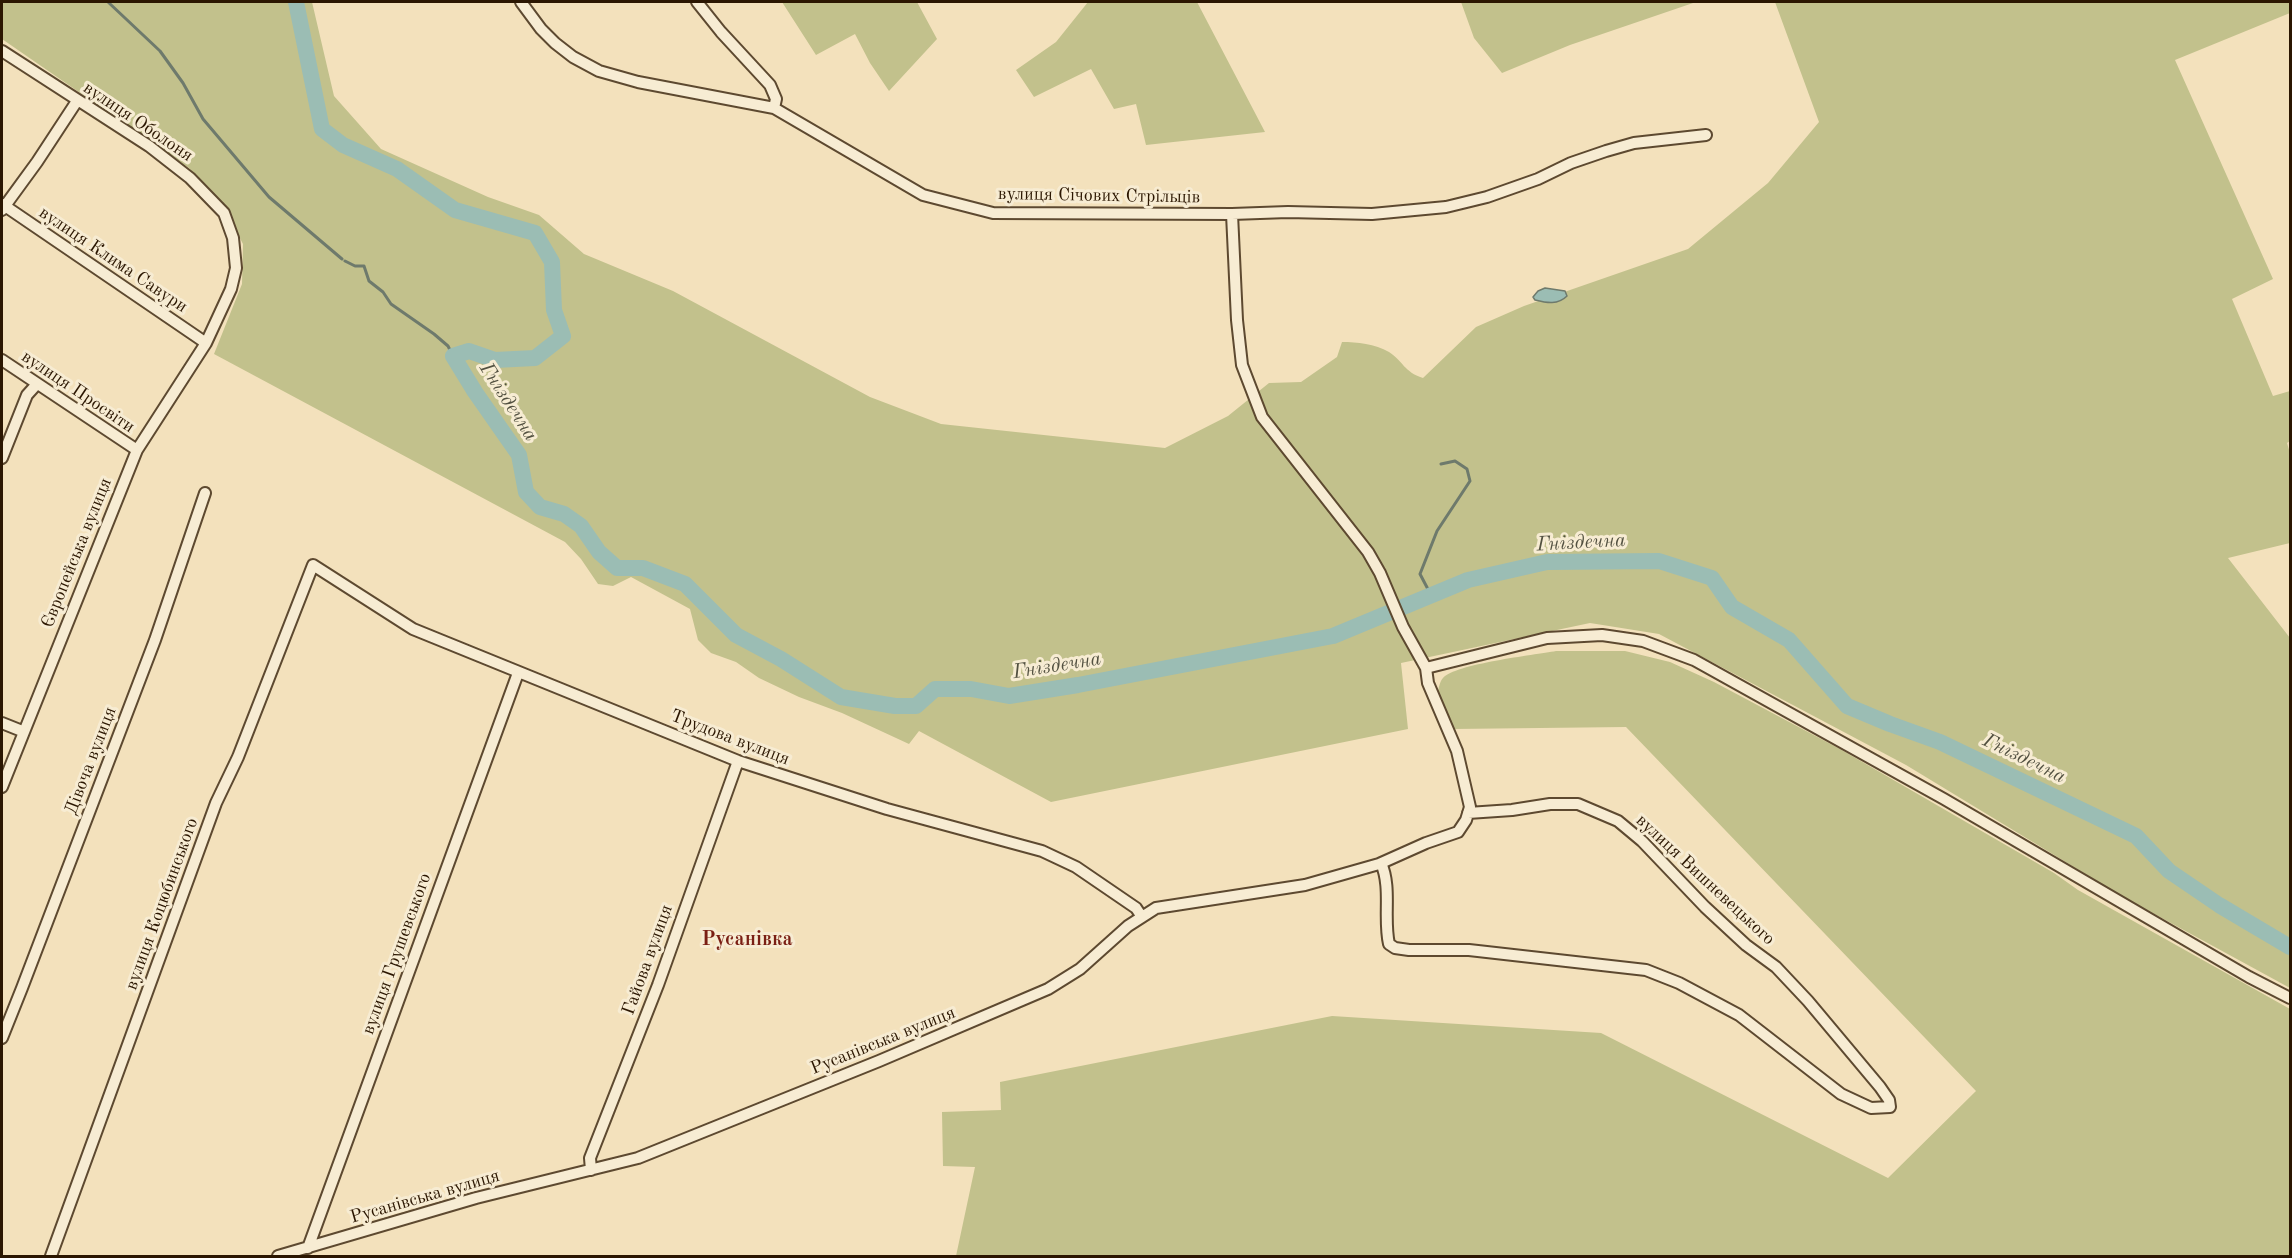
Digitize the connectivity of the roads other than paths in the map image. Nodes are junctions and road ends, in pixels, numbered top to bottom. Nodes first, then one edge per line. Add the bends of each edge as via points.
1 (521, 2) edge
2 (697, 2) edge
3 (2, 51) edge
4 (77, 101) junction
5 (774, 108) junction
6 (1706, 135) dead end
7 (2, 207) edge
8 (1232, 214) junction
9 (206, 343) junction
10 (2, 360) edge
11 (37, 384) junction
12 (137, 450) junction
13 (2, 458) edge
14 (205, 492) dead end
15 (313, 565) joint
16 (1426, 668) junction
17 (518, 673) junction
18 (2, 723) edge
19 (22, 731) junction
20 (738, 761) junction
21 (2, 787) edge
22 (1468, 813) junction
23 (1382, 863) junction
24 (1142, 917) junction
25 (2290, 998) edge
26 (2, 1038) edge
27 (591, 1170) junction
28 (308, 1248) junction
29 (51, 1257) edge
30 (278, 1257) edge

1 - 5 street, вулиця Січових Стрільців via 555,43 599,71
2 - 5 street via 770,85 776,99
3 - 4 street, вулиця Оболоня
4 - 7 street
4 - 9 street, вулиця Оболоня via 149,146 190,178 224,213 234,237 236,268 231,289
5 - 8 street, вулиця Січових Стрільців via 923,195 993,213
6 - 8 street, вулиця Січових Стрільців via 1634,143 1487,197 1446,207 1372,214
7 - 9 street, вулиця Клима Савури
8 - 16 street via 1242,365 1262,417 1368,552 1402,627
9 - 12 street, Європейська вулиця
10 - 11 street, вулиця Просвіти
11 - 12 street, вулиця Просвіти
11 - 13 street via 27,395
12 - 19 street, Європейська вулиця
14 - 26 street, Дівоча вулиця via 155,640
15 - 17 street, Трудова вулиця via 413,629
15 - 29 street, вулиця Коцюбинського via 238,758 216,803
16 - 22 street via 1428,683 1457,751 1470,807
16 - 25 street via 1547,638 1602,635 1643,641 1694,660
17 - 20 street, Трудова вулиця
17 - 28 street, вулиця Грушевського
18 - 19 street
19 - 21 street, Європейська вулиця
20 - 24 street, Трудова вулиця via 887,809 1042,851 1076,867 1136,908
20 - 27 street, Гайова вулиця via 590,1158
22 - 23 street, Русанівська вулиця via 1458,832
22 - 23 street, вулиця Вишневецького via 1578,804 1618,821 1746,945 1776,967 1880,1087 1890,1107 1871,1108 1841,1094 1739,1015 1646,970 1469,950 1395,948 1389,944 1386,932 1386,873
23 - 24 street, Русанівська вулиця via 1305,885 1156,908
24 - 27 street, Русанівська вулиця via 1080,969 1048,989 638,1158
27 - 28 street, Русанівська вулиця via 476,1198
28 - 30 street, Русанівська вулиця

